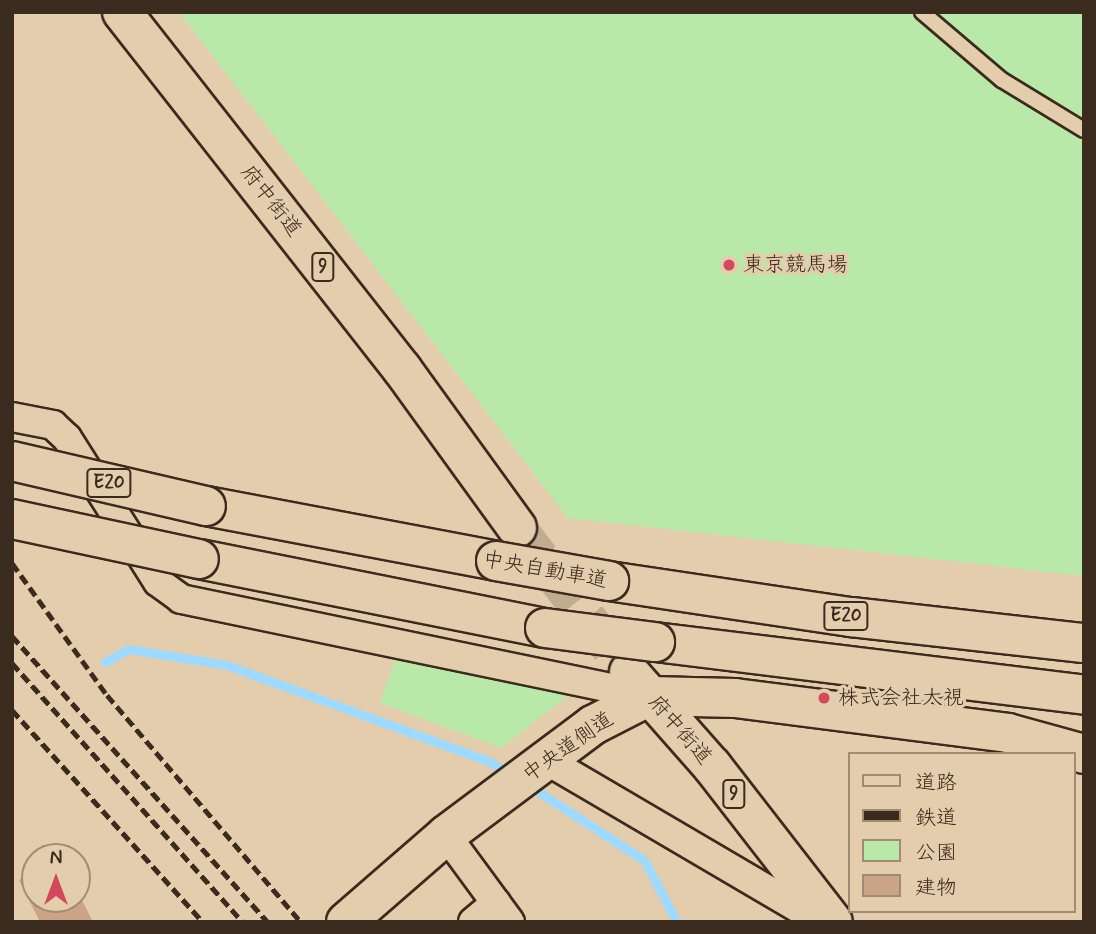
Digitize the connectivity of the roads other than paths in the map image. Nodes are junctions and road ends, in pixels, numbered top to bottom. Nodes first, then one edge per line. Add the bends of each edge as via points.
1 (122, 12) edge
2 (922, 12) edge
3 (1084, 130) edge
4 (12, 417) edge
5 (12, 461) edge
6 (12, 519) edge
7 (517, 528) tunnel mouth
8 (1084, 643) edge
9 (640, 684) junction
10 (1084, 695) edge
11 (1084, 754) edge
12 (546, 760) junction
13 (446, 835) junction
14 (503, 913) edge
15 (346, 922) edge
16 (473, 922) edge
17 (822, 922) edge
18 (833, 922) edge

1 - 7 main road, 府中街道 / 9 via 402,369
2 - 3 lane via 1003,80
4 - 9 street via 53,425 67,438 158,582 181,599
5 - 8 main road, 中央自動車道 / E20, bridge via 206,506 597,579 850,617
6 - 10 main road, bridge via 545,628
9 - 11 main road, 中央道側道 via 1009,733
9 - 12 main road, 中央道側道
9 - 18 main road, 府中街道 / 9 via 712,766
12 - 13 main road, 中央道側道
12 - 17 street
13 - 14 street
13 - 15 main road, 中央道側道
14 - 16 street

